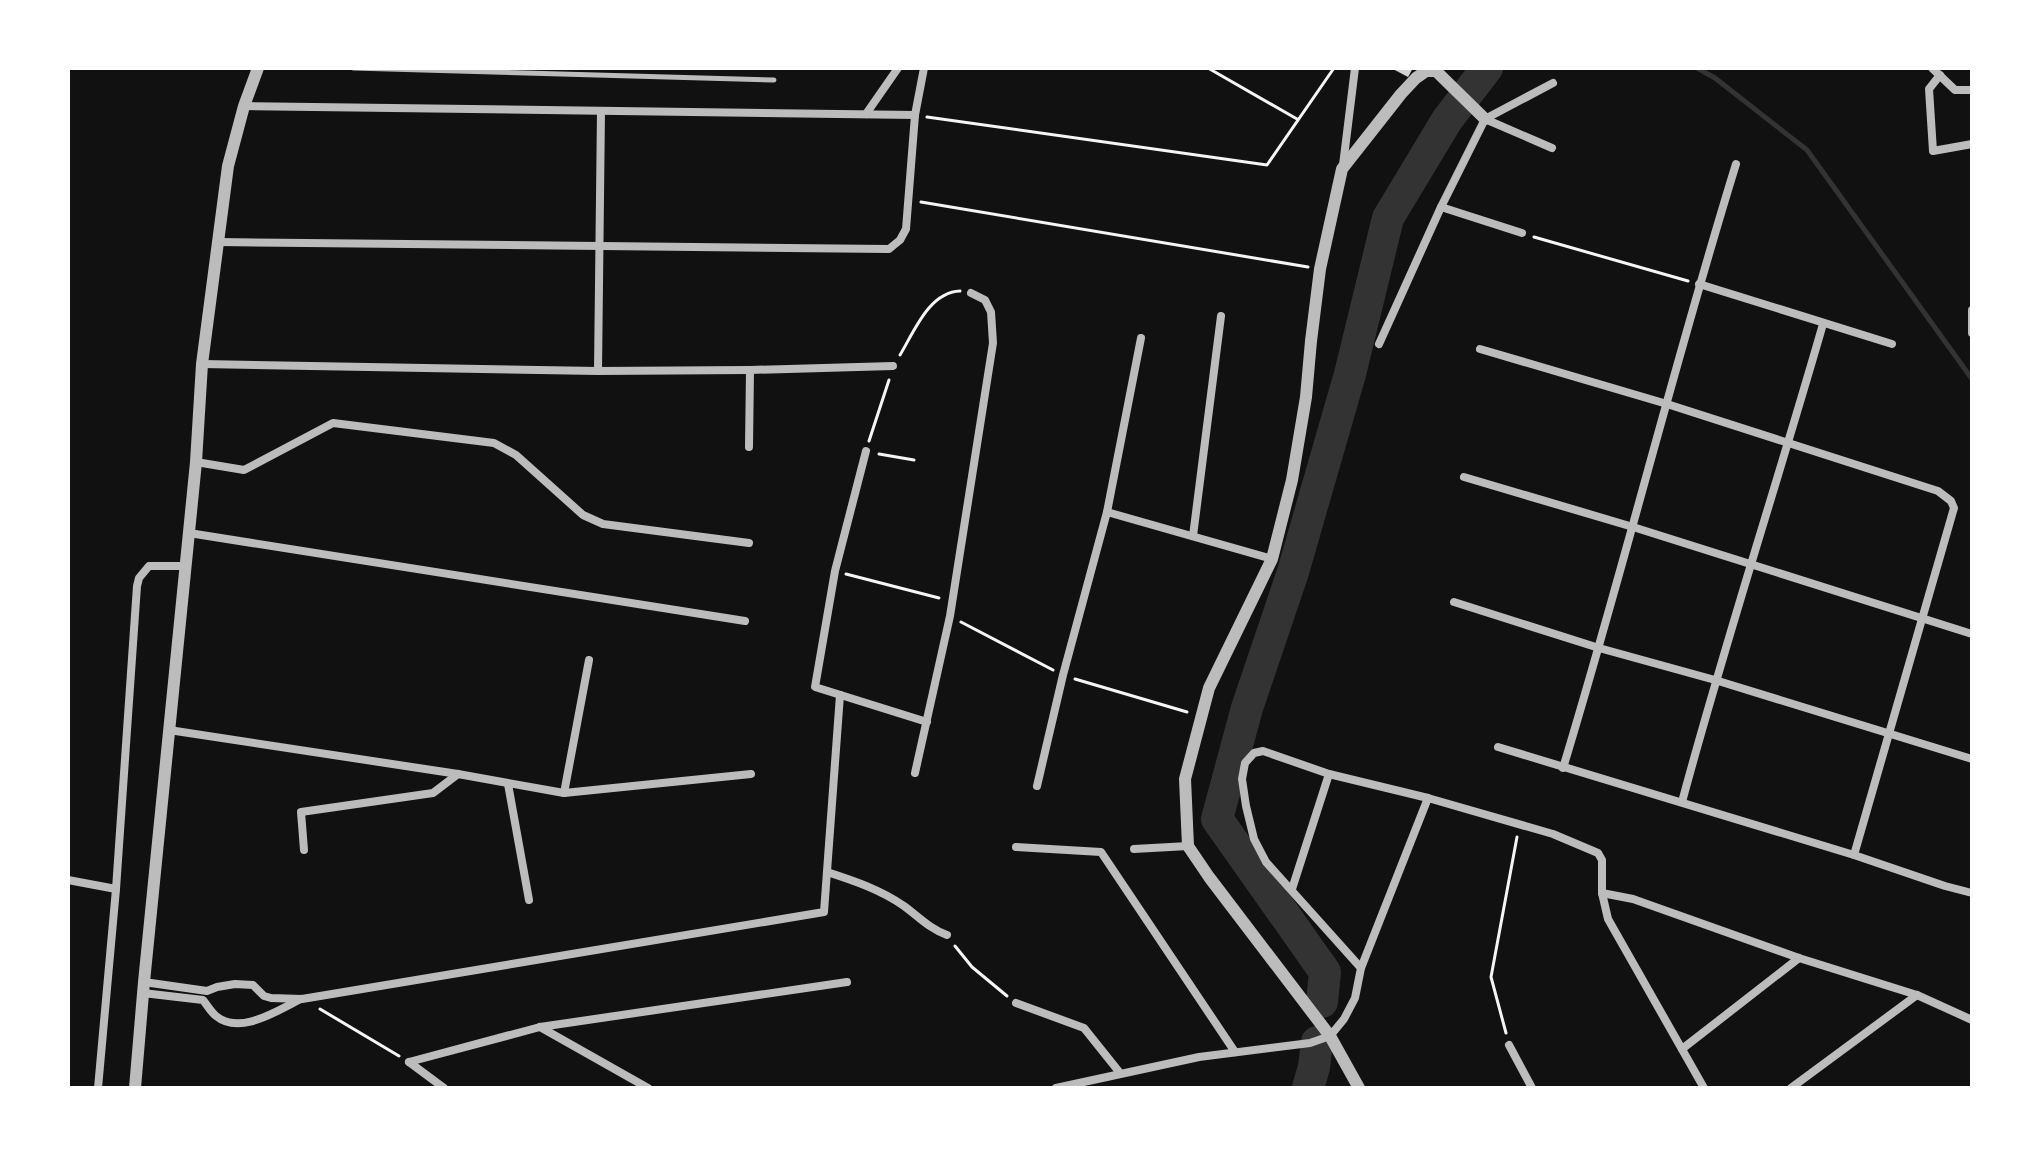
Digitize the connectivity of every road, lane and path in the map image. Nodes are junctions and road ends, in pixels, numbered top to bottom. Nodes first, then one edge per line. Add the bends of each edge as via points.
1 (258, 68) edge
2 (353, 68) edge
3 (898, 68) edge
4 (924, 68) edge
5 (1208, 68) edge
6 (1334, 68) edge
7 (1355, 68) edge
8 (1932, 68) edge
9 (1940, 75) junction
10 (774, 80) dead end
11 (1553, 83) dead end
12 (1972, 90) edge
13 (244, 106) junction
14 (601, 111) junction
15 (866, 114) junction
16 (915, 115) junction
17 (1297, 119) junction
18 (1485, 119) junction
19 (1972, 144) edge
20 (1552, 148) dead end
21 (1736, 164) dead end
22 (1342, 169) junction
23 (909, 200) junction
24 (1441, 207) junction
25 (1522, 233) joint
26 (217, 242) junction
27 (598, 246) junction
28 (1320, 269) junction
29 (1699, 284) junction
30 (971, 293) joint
31 (1972, 310) edge
32 (1221, 316) dead end
33 (1823, 324) junction
34 (1971, 333) edge
35 (1141, 338) dead end
36 (1379, 344) dead end
37 (1892, 344) dead end
38 (1480, 349) dead end
39 (202, 364) junction
40 (893, 366) junction
41 (750, 370) junction
42 (598, 371) junction
43 (1667, 404) junction
44 (1789, 442) junction
45 (749, 447) dead end
46 (866, 451) junction
47 (914, 460) dead end
48 (196, 462) junction
49 (1464, 477) dead end
50 (1107, 512) junction
51 (1633, 527) junction
52 (189, 533) junction
53 (1193, 536) junction
54 (749, 543) dead end
55 (1272, 559) junction
56 (1752, 565) junction
57 (185, 566) junction
58 (835, 571) junction
59 (951, 601) junction
60 (1454, 602) dead end
61 (950, 616) junction
62 (1922, 618) junction
63 (745, 621) dead end
64 (1972, 634) edge
65 (1599, 648) junction
66 (589, 660) dead end
67 (1063, 675) junction
68 (1715, 680) junction
69 (840, 695) junction
70 (1202, 716) junction
71 (927, 722) junction
72 (169, 730) junction
73 (1890, 734) junction
74 (1498, 747) dead end
75 (1972, 759) edge
76 (1563, 768) junction
77 (915, 773) dead end
78 (458, 774) junction
79 (751, 774) dead end
80 (1329, 774) junction
81 (508, 784) junction
82 (1037, 786) dead end
83 (564, 793) junction
84 (1428, 798) junction
85 (1682, 802) junction
86 (1520, 825) junction
87 (1188, 846) junction
88 (1016, 847) dead end
89 (1134, 849) dead end
90 (304, 850) dead end
91 (1854, 855) junction
92 (827, 872) junction
93 (68, 880) edge
94 (116, 889) junction
95 (1292, 889) junction
96 (1602, 893) junction
97 (1972, 893) edge
98 (529, 900) dead end
99 (947, 935) joint
100 (1799, 958) junction
101 (1361, 968) junction
102 (847, 982) dead end
103 (143, 988) junction
104 (1917, 995) junction
105 (205, 996) junction
106 (264, 996) junction
107 (302, 999) junction
108 (1016, 1003) joint
109 (257, 1020) junction
110 (1972, 1020) edge
111 (540, 1027) junction
112 (1330, 1036) junction
113 (1509, 1045) joint
114 (1682, 1049) junction
115 (1235, 1052) junction
116 (409, 1062) junction
117 (1120, 1073) junction
118 (98, 1088) edge
119 (135, 1088) edge
120 (444, 1088) edge
121 (648, 1088) edge
122 (1056, 1088) edge
123 (1359, 1088) edge
124 (1532, 1088) edge
125 (1704, 1088) edge
126 (1791, 1088) edge

1 - 13 street
2 - 10 lane
3 - 15 street
4 - 16 street
5 - 17 path
6 - 17 path
7 - 22 street
8 - 9 street
9 - 12 street via 1955,90
9 - 19 street via 1929,89 1933,151
11 - 18 street
13 - 14 street
13 - 26 street via 228,166
14 - 15 street
14 - 27 street
15 - 16 street
16 - 17 path via 1267,165
16 - 23 street
18 - 20 street
18 - 22 street via 1444,77 1426,71 1401,94
18 - 24 street
21 - 29 street
22 - 28 street
23 - 27 street via 906,229 889,249
23 - 28 path
24 - 25 street
24 - 36 street
25 - 29 path
26 - 27 street
26 - 39 street
27 - 42 street
28 - 55 street via 1306,397
29 - 33 street
29 - 43 street
30 - 40 path via 947,292 935,301
30 - 59 street via 985,300 991,312 993,343
31 - 34 street
32 - 53 street
33 - 37 street
33 - 44 street
35 - 50 street
38 - 43 street
39 - 42 street
39 - 48 street
40 - 41 street
40 - 46 path
41 - 42 street
41 - 45 street
43 - 44 street
43 - 51 street
44 - 56 street
44 - 62 street via 1938,491 1951,501 1954,508
46 - 47 path
46 - 58 street
48 - 52 street
48 - 54 street via 244,470 333,423 494,443 516,455 583,515 603,524
49 - 51 street
50 - 53 street
50 - 67 street
51 - 56 street
51 - 65 street
52 - 57 street
52 - 63 street
53 - 55 street
55 - 70 street via 1209,688
56 - 62 street
56 - 68 street
57 - 72 street
57 - 94 street via 149,566 137,586
58 - 59 path
58 - 69 street via 815,687
59 - 61 street
60 - 65 street
61 - 67 path
61 - 71 street
62 - 64 street
62 - 73 street
65 - 68 street
65 - 76 street
66 - 83 street
67 - 70 path
67 - 82 street
68 - 73 street
68 - 85 street
69 - 71 street
69 - 92 street
70 - 87 street via 1185,779
71 - 77 street
72 - 78 street
72 - 103 street
73 - 75 street
73 - 91 street
74 - 76 street
76 - 85 street
78 - 81 street
78 - 90 street via 433,793 301,812
79 - 83 street
80 - 84 street
80 - 95 street
80 - 95 street via 1263,751 1245,763 1242,779 1254,839 1266,862
81 - 83 street
81 - 98 street
84 - 86 street
84 - 101 street
85 - 91 street
86 - 96 street via 1598,853
86 - 113 path via 1491,977
87 - 89 street
87 - 112 street
88 - 115 street via 1101,852
91 - 97 street
92 - 99 street via 867,885
92 - 107 street via 824,912
93 - 94 street
94 - 118 street
95 - 101 street
96 - 100 street via 1633,899
96 - 114 street via 1608,919
99 - 108 path via 972,967
100 - 104 street
100 - 114 street
101 - 112 street via 1355,998
102 - 111 street
103 - 105 street
103 - 119 street
104 - 110 street
104 - 126 street
105 - 106 street via 235,984 253,985
105 - 109 street via 215,1015 230,1024
106 - 107 street
106 - 109 street
107 - 109 street
107 - 116 path
108 - 117 street via 1084,1028
111 - 116 street
111 - 121 street
112 - 115 street
112 - 123 street
113 - 124 street
114 - 125 street
115 - 117 street
116 - 120 street
117 - 122 street

